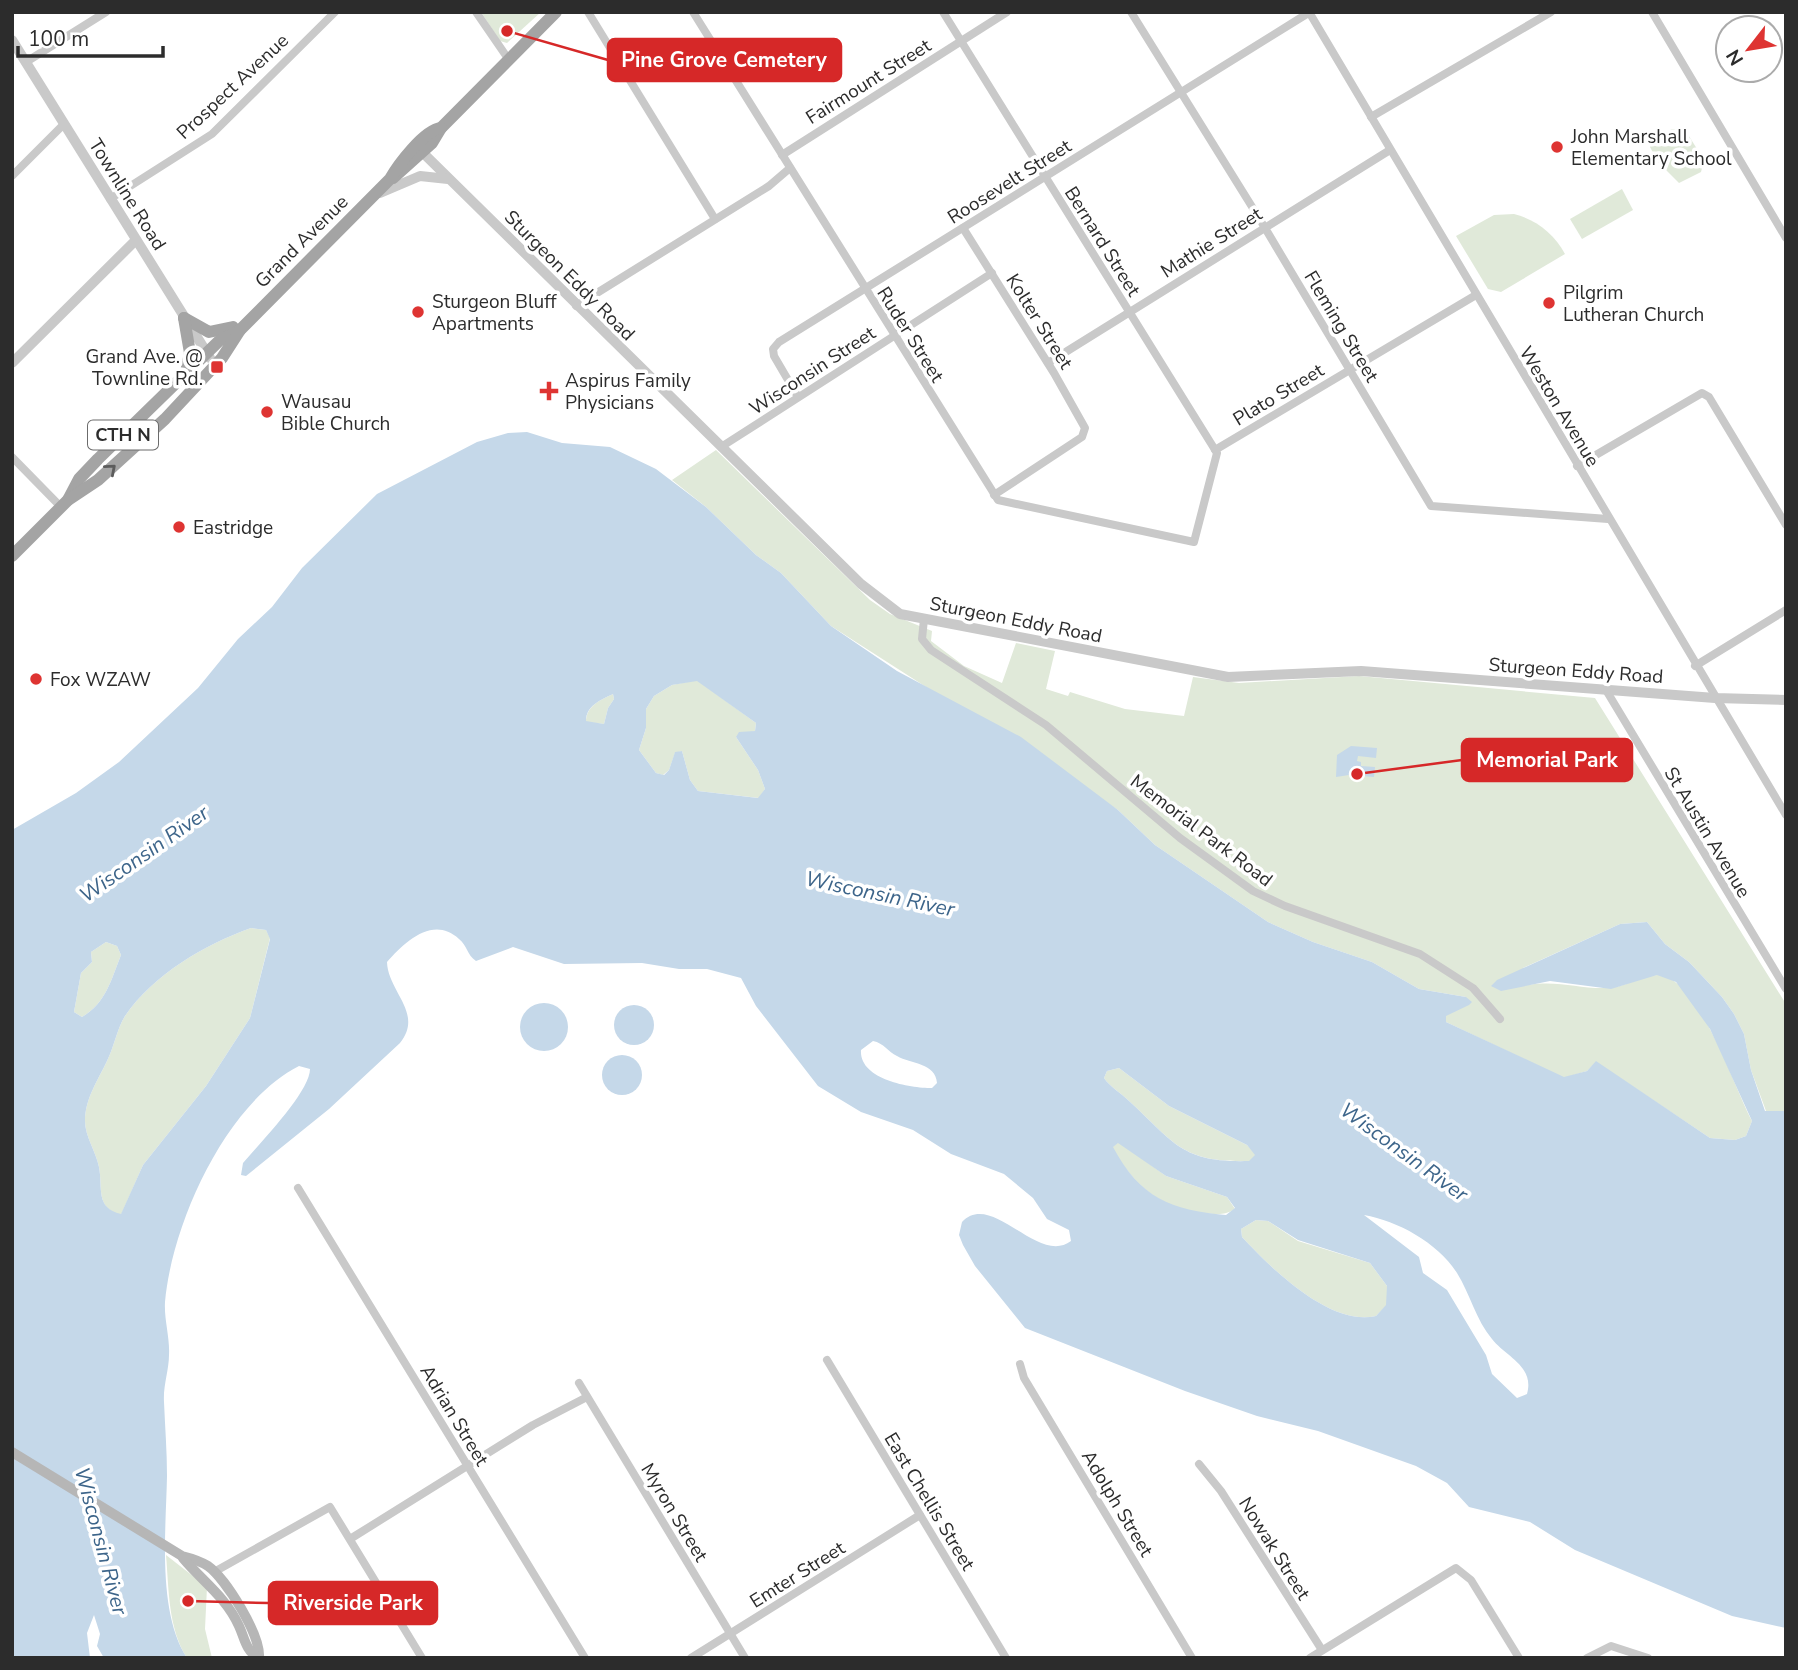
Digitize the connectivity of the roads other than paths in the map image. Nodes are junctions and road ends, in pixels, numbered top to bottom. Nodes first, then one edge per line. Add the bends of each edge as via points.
1 (106, 12) edge
2 (335, 12) edge
3 (476, 12) edge
4 (556, 12) edge
5 (588, 12) edge
6 (943, 12) edge
7 (1007, 12) edge
8 (1130, 12) edge
9 (1310, 12) edge
10 (1551, 12) edge
11 (1653, 12) edge
12 (697, 14) edge
13 (12, 40) edge
14 (961, 41) junction
15 (509, 60) junction
16 (26, 62) junction
17 (1181, 93) junction
18 (1371, 117) junction
19 (64, 124) junction
20 (420, 149) junction
21 (1390, 150) junction
22 (782, 155) junction
23 (790, 168) junction
24 (12, 176) edge
25 (1046, 177) junction
26 (449, 179) junction
27 (110, 199) junction
28 (370, 199) junction
29 (715, 219) junction
30 (1265, 227) junction
31 (963, 228) junction
32 (1786, 238) edge
33 (136, 240) junction
34 (992, 273) junction
35 (865, 288) junction
36 (1476, 295) junction
37 (576, 306) junction
38 (1129, 313) junction
39 (184, 318) junction
40 (243, 327) junction
41 (894, 336) junction
42 (207, 353) junction
43 (12, 363) edge
44 (1048, 363) junction
45 (215, 366) junction
46 (1349, 370) junction
47 (184, 375) junction
48 (798, 397) junction
49 (721, 447) junction
50 (1215, 450) junction
51 (12, 457) edge
52 (1577, 466) junction
53 (995, 495) junction
54 (64, 503) junction
55 (1608, 519) junction
56 (1786, 525) edge
57 (12, 556) edge
58 (1786, 610) edge
59 (924, 619) junction
60 (1695, 666) junction
61 (1606, 690) junction
62 (1715, 698) junction
63 (1786, 700) edge
64 (1786, 815) edge
65 (1786, 989) edge
66 (1500, 1019) dead end
67 (298, 1188) dead end
68 (827, 1360) dead end
69 (1020, 1364) dead end
70 (579, 1383) dead end
71 (587, 1397) junction
72 (12, 1452) edge
73 (1199, 1464) dead end
74 (467, 1465) junction
75 (920, 1515) junction
76 (350, 1539) junction
77 (181, 1556) junction
78 (214, 1572) junction
79 (730, 1633) junction
80 (1322, 1650) junction
81 (258, 1658) edge
82 (422, 1658) edge
83 (584, 1658) edge
84 (691, 1658) edge
85 (745, 1658) edge
86 (1006, 1658) edge
87 (1192, 1658) edge
88 (1310, 1658) edge
89 (1519, 1658) edge
90 (1587, 1658) edge
91 (1648, 1658) edge

1 - 16 street
2 - 27 street, Prospect Avenue via 212,134
3 - 15 street
4 - 15 main road, Grand Avenue
5 - 29 street
6 - 14 street, Bernard Street
7 - 14 street, Fairmount Street
8 - 17 street, Fleming Street
9 - 17 street, Roosevelt Street
9 - 18 street, Weston Avenue
10 - 18 street
11 - 32 street
12 - 22 street, Ruder Street
13 - 16 street, Townline Road
14 - 22 street, Fairmount Street
14 - 25 street, Bernard Street
15 - 20 main road, Grand Avenue via 441,128 440,135
16 - 19 street, Townline Road
17 - 25 street, Roosevelt Street
17 - 30 street, Fleming Street
18 - 21 street, Weston Avenue
19 - 24 street
19 - 27 street, Townline Road
20 - 26 street, Sturgeon Eddy Road
20 - 28 main road, Grand Avenue via 400,174
21 - 30 street, Mathie Street
21 - 36 street, Weston Avenue
22 - 23 street, Ruder Street
23 - 29 street
23 - 35 street, Ruder Street
25 - 31 street, Roosevelt Street
25 - 38 street, Bernard Street
26 - 28 street via 418,176
26 - 37 street, Sturgeon Eddy Road
27 - 33 street, Townline Road
28 - 40 main road, Grand Avenue
29 - 37 street
30 - 38 street, Mathie Street
30 - 46 street, Fleming Street
31 - 34 street, Kolter Street
31 - 35 street, Roosevelt Street
33 - 39 street, Townline Road
33 - 43 street
34 - 41 street, Wisconsin Street
34 - 44 street, Kolter Street
35 - 41 street, Ruder Street
35 - 48 street, Roosevelt Street via 773,348
36 - 46 street, Plato Street
36 - 52 street, Weston Avenue
37 - 49 street, Sturgeon Eddy Road
38 - 44 street, Mathie Street
38 - 50 street, Bernard Street
39 - 40 main road via 209,332
39 - 42 street, Townline Road
39 - 47 main road via 190,352
40 - 42 main road, Grand Avenue / CTH N
40 - 45 main road, Grand Avenue
41 - 48 street, Wisconsin Street
41 - 53 street, Ruder Street
42 - 45 street, Townline Road
42 - 47 main road, Grand Avenue / CTH N
44 - 53 street, Kolter Street via 1085,432
54 -> 45 main road, Grand Avenue / CTH N via 124,458
46 - 50 street, Plato Street
46 - 55 street, Fleming Street via 1431,506
47 - 54 main road, Grand Avenue / CTH N via 82,475
48 - 49 street, Wisconsin Street
49 - 59 street, Sturgeon Eddy Road via 878,599 895,612
50 - 53 street via 1217,461 1194,542 1020,506
51 - 54 street
52 - 55 street, Weston Avenue
52 - 56 street via 1702,393 1709,397
54 - 57 main road, Grand Avenue / CTH N
55 - 60 street, Weston Avenue
58 - 60 street
59 - 61 street, Sturgeon Eddy Road via 1228,677 1357,671
59 - 66 street, Memorial Park Road via 922,637 931,650 1046,726 1238,881 1285,906 1420,954 1473,988
60 - 62 street, Weston Avenue
61 - 62 street, Sturgeon Eddy Road
61 - 65 street, St Austin Avenue
62 - 63 street, Sturgeon Eddy Road
62 - 64 street, Weston Avenue
67 - 74 street, Adrian Street
68 - 75 street, East Chellis Street
69 - 87 street, Adolph Street via 1024,1378
70 - 71 street, Myron Street
71 - 74 street
71 - 79 street, Myron Street
72 - 77 main road
73 - 80 street, Nowak Street
74 - 76 street
74 - 83 street, Adrian Street
75 - 79 street, Emter Street
75 - 86 street, East Chellis Street
76 - 78 street via 330,1507
76 - 82 street
77 - 78 main road
77 - 81 main road via 220,1596 247,1648
78 - 81 main road via 242,1612 258,1645
79 - 84 street, Emter Street
79 - 85 street, Myron Street
80 - 88 street
80 - 89 street via 1447,1571 1462,1570
90 - 91 street via 1608,1646

